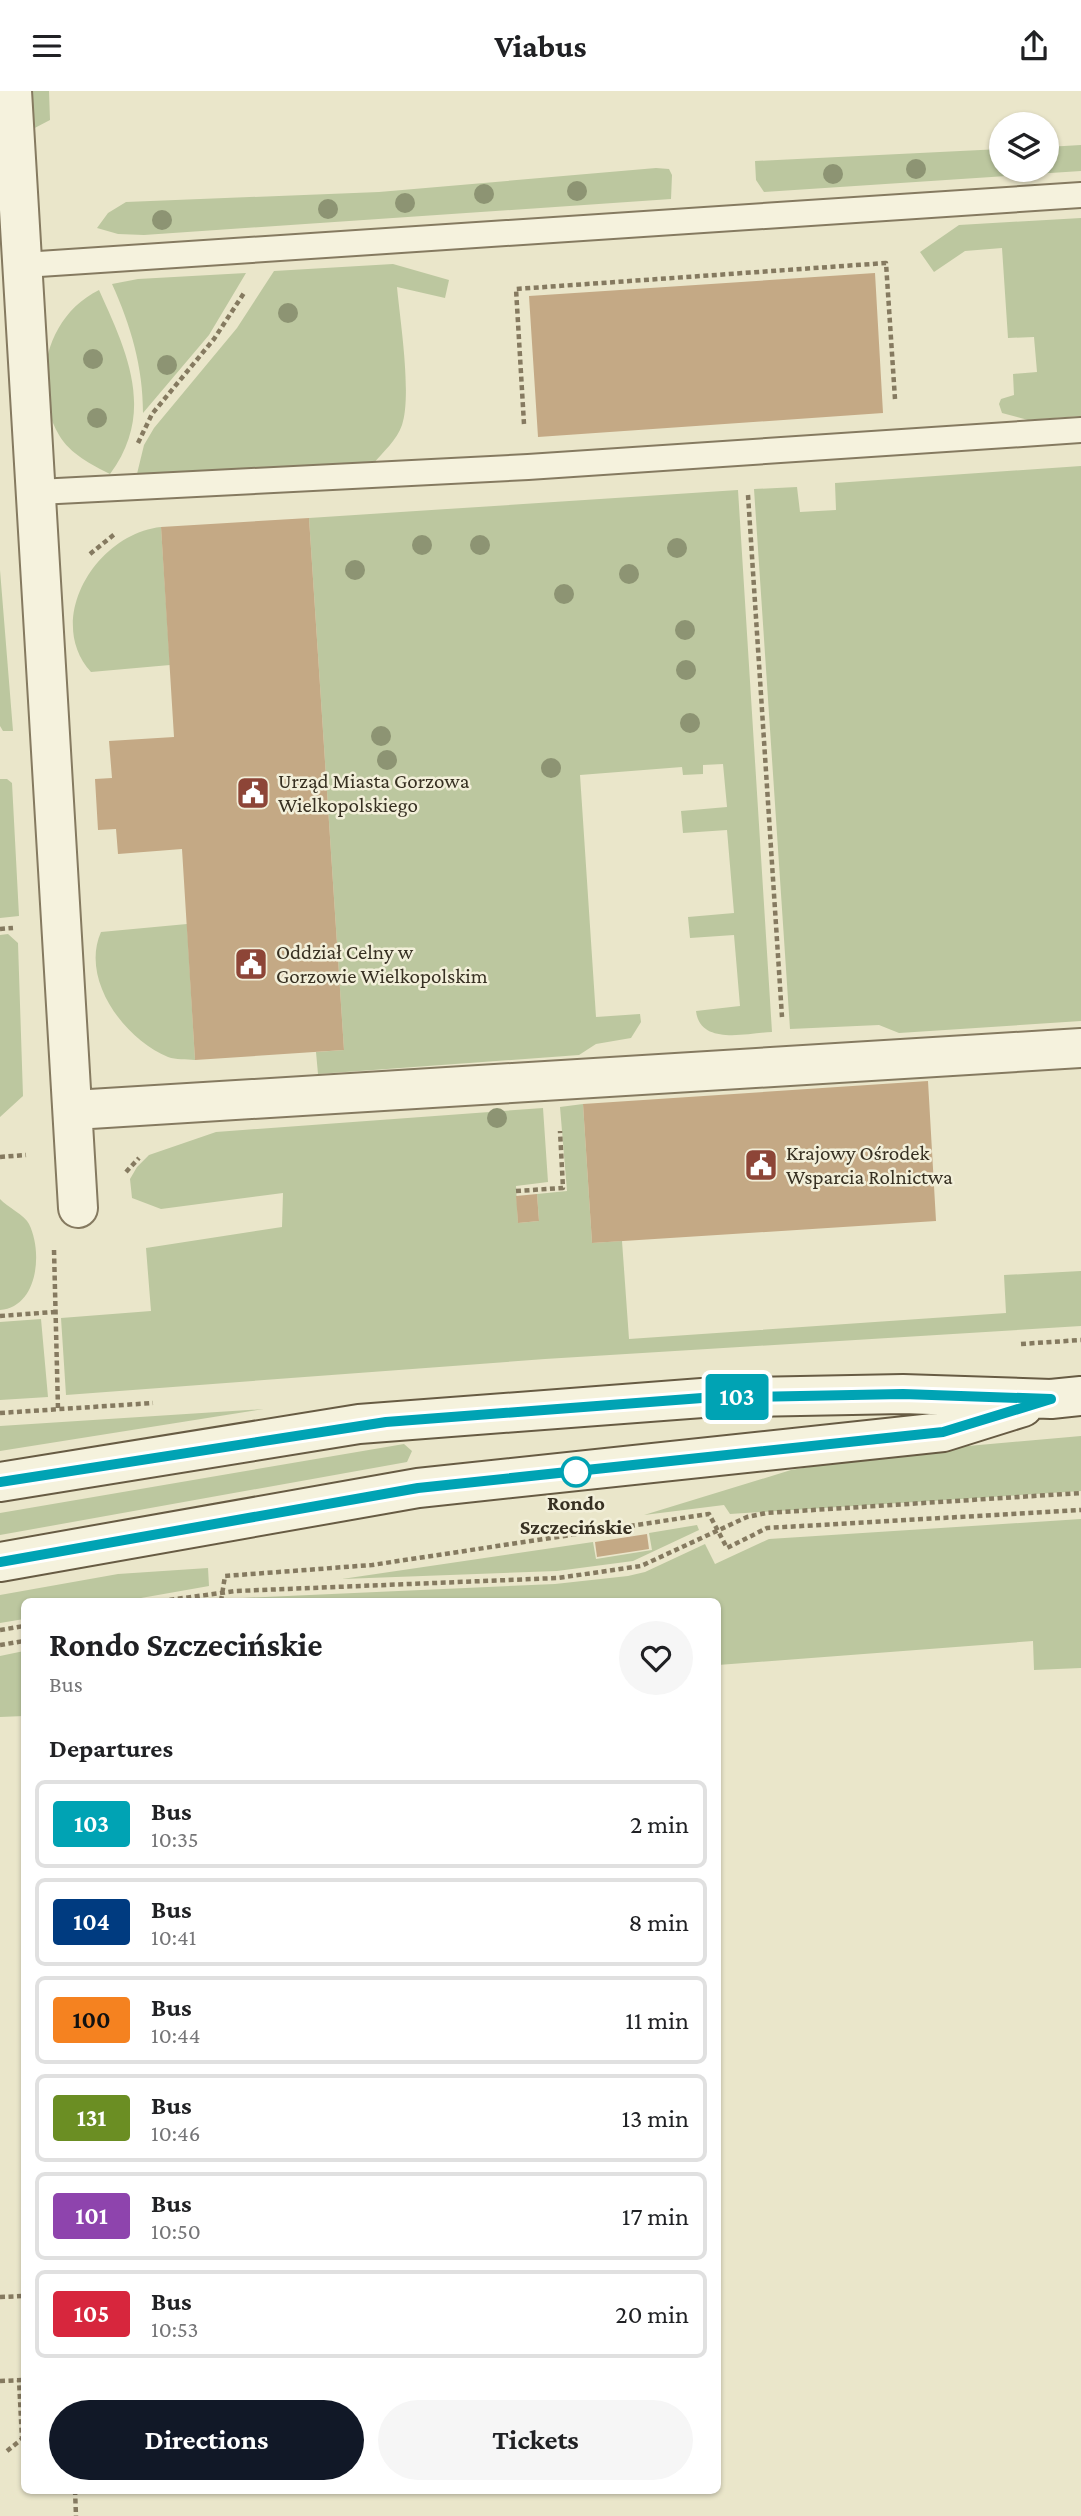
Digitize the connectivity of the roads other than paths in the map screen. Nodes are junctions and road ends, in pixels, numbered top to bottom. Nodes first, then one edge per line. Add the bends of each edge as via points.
1 (12, 91) edge
2 (1081, 195) edge
3 (24, 265) junction
4 (1081, 430) edge
5 (38, 492) junction
6 (1081, 1048) edge
7 (74, 1111) junction
8 (79, 1208) road end
9 (1066, 1397) edge
10 (0, 1482) edge
11 (0, 1562) edge

1 - 3 street
2 - 3 lane
3 - 5 street
4 - 5 lane via 528,467
5 - 7 street
6 - 7 street
7 - 8 street
9 - 10 street via 702,1398 359,1424
9 - 11 street via 943,1432 418,1488

